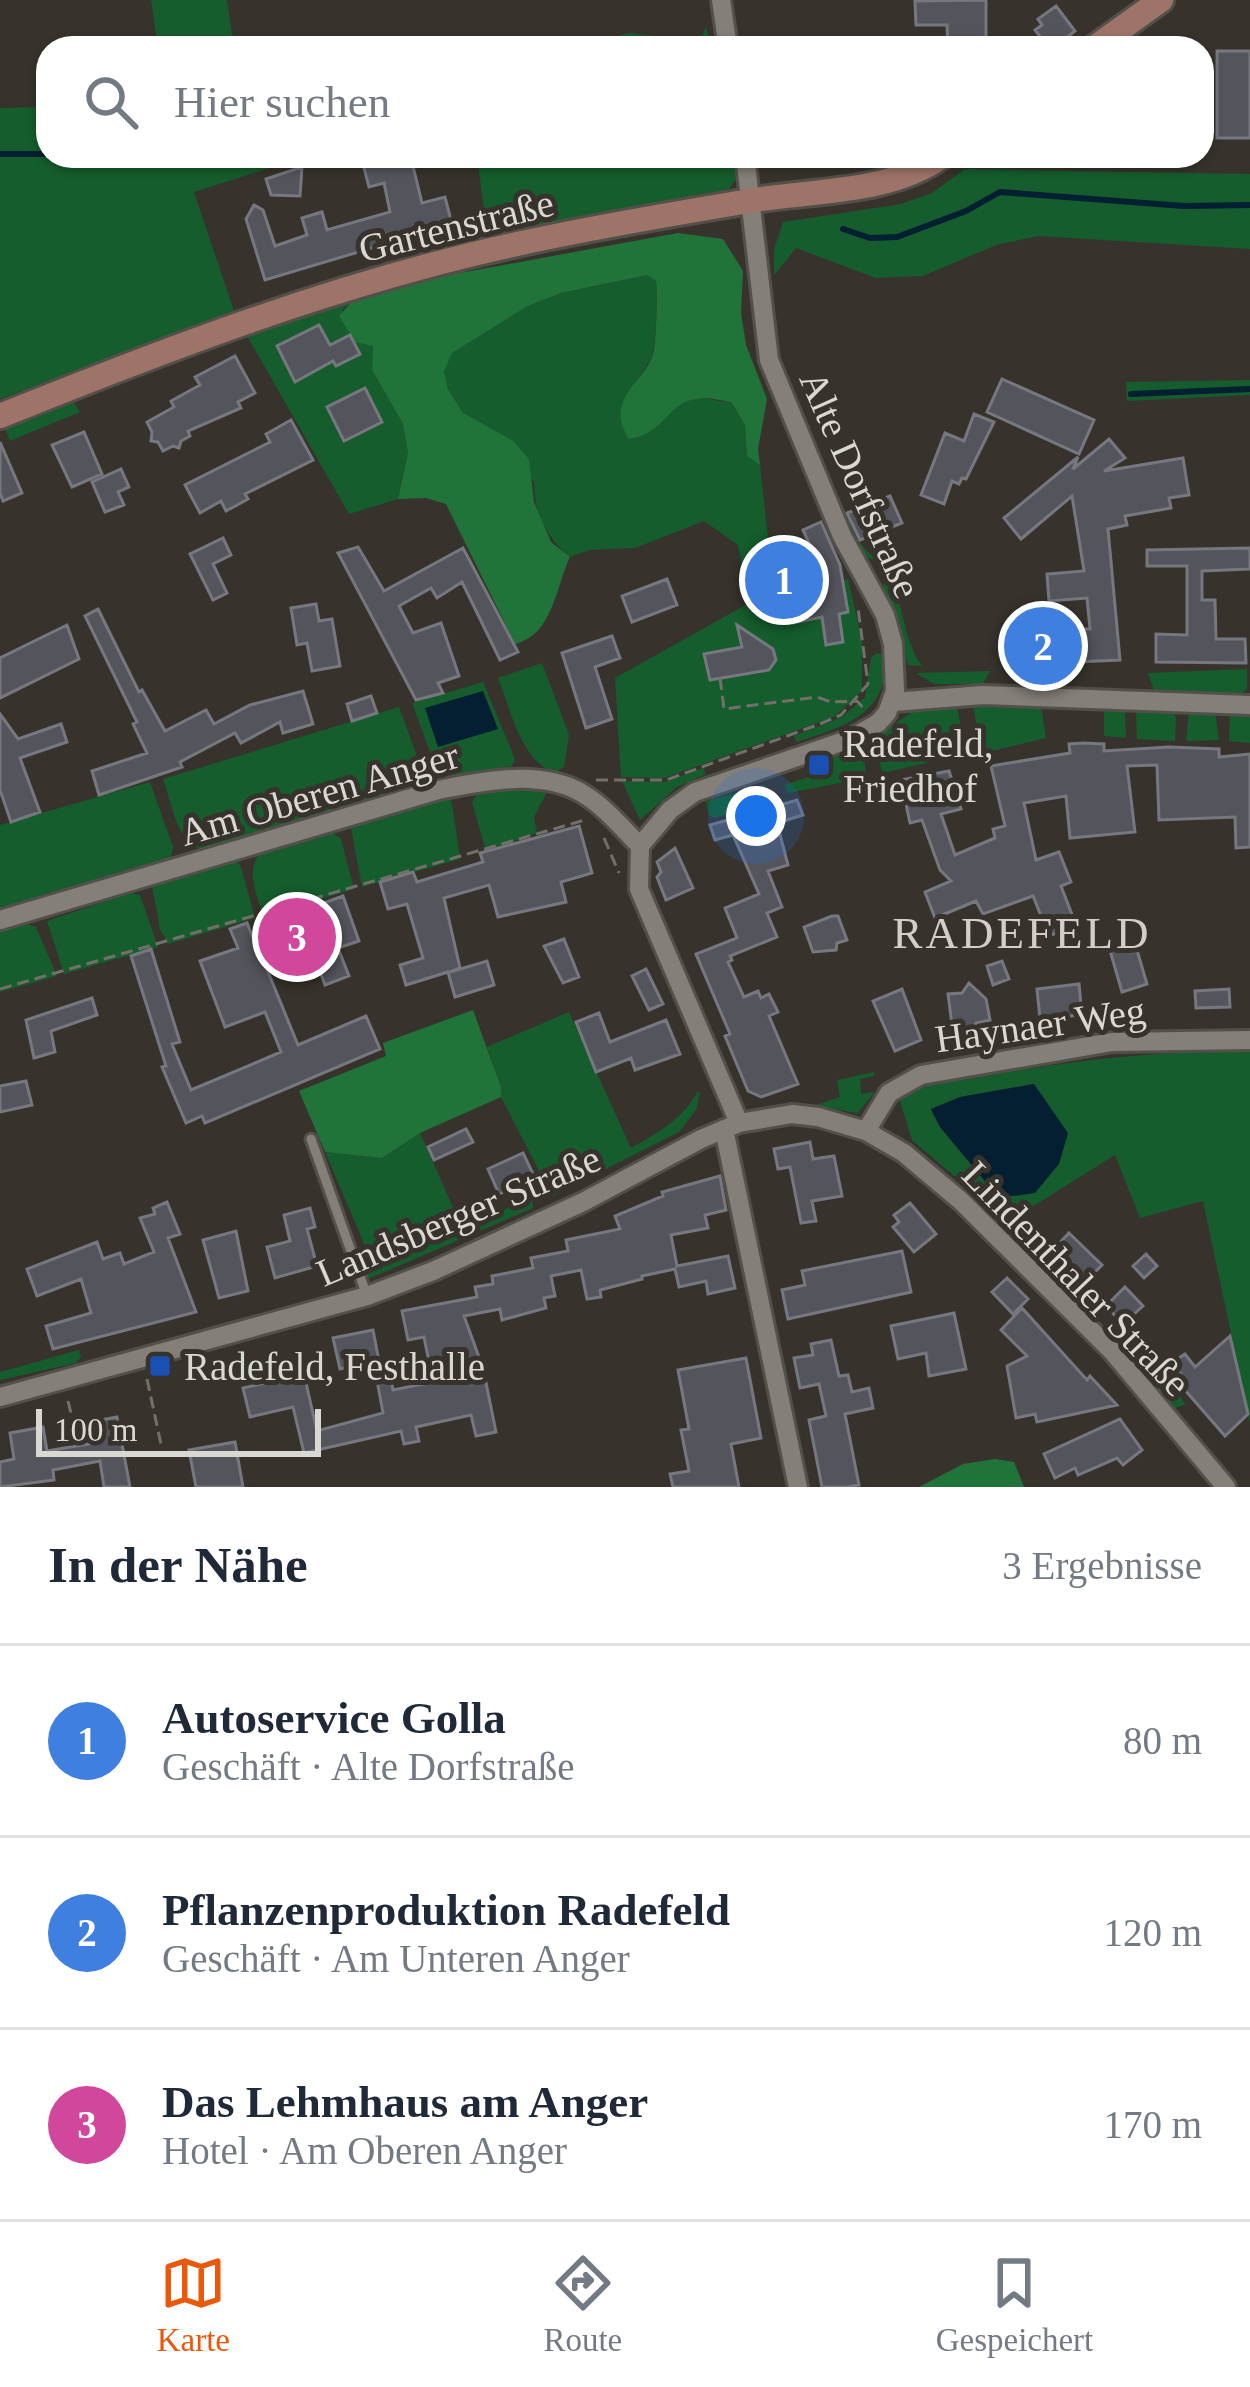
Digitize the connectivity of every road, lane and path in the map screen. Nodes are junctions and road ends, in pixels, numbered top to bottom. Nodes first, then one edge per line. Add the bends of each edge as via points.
1 (721, 0) edge
2 (1161, 0) edge
3 (726, 36) edge
4 (1111, 36) edge
5 (747, 168) edge
6 (922, 168) edge
7 (752, 200) junction
8 (0, 416) edge
9 (856, 603) dead end
10 (720, 679) dead end
11 (857, 700) junction
12 (893, 702) junction
13 (1250, 705) edge
14 (580, 779) dead end
15 (589, 819) dead end
16 (604, 838) dead end
17 (640, 846) junction
18 (639, 889) junction
19 (0, 920) edge
20 (0, 988) edge
21 (1250, 1040) edge
22 (731, 1126) junction
23 (866, 1131) junction
24 (311, 1139) dead end
25 (368, 1296) junction
26 (143, 1360) junction
27 (64, 1382) junction
28 (0, 1397) edge
29 (78, 1442) dead end
30 (161, 1449) dead end
31 (797, 1487) edge
32 (1226, 1487) edge

1 - 3 street
2 - 4 main road
5 - 7 street, Alte Dorfstraße
6 - 7 main road, Gartenstraße via 876,183
7 - 8 main road, Gartenstraße via 390,274
7 - 12 street, Alte Dorfstraße via 769,360 842,536 885,615
9 - 11 path via 868,685
10 - 11 path via 724,709
11 - 14 path via 820,724 666,780
12 - 13 street via 983,695
12 - 17 street via 878,723 850,739 695,792
15 - 20 path
16 - 18 path via 626,890
17 - 18 street
17 - 19 street, Am Oberen Anger via 580,791 485,780
18 - 22 street
21 - 23 street, Haynaer Weg via 1112,1042 950,1068 889,1093
22 - 23 street, Landsberger Straße via 792,1114
22 - 25 street, Landsberger Straße
22 - 31 street
23 - 32 street, Lindenthaler Straße via 904,1154 1020,1257
24 - 25 lane
25 - 26 street, Landsberger Straße
26 - 27 street, Landsberger Straße
26 - 30 path
27 - 28 street, Landsberger Straße
27 - 29 path

